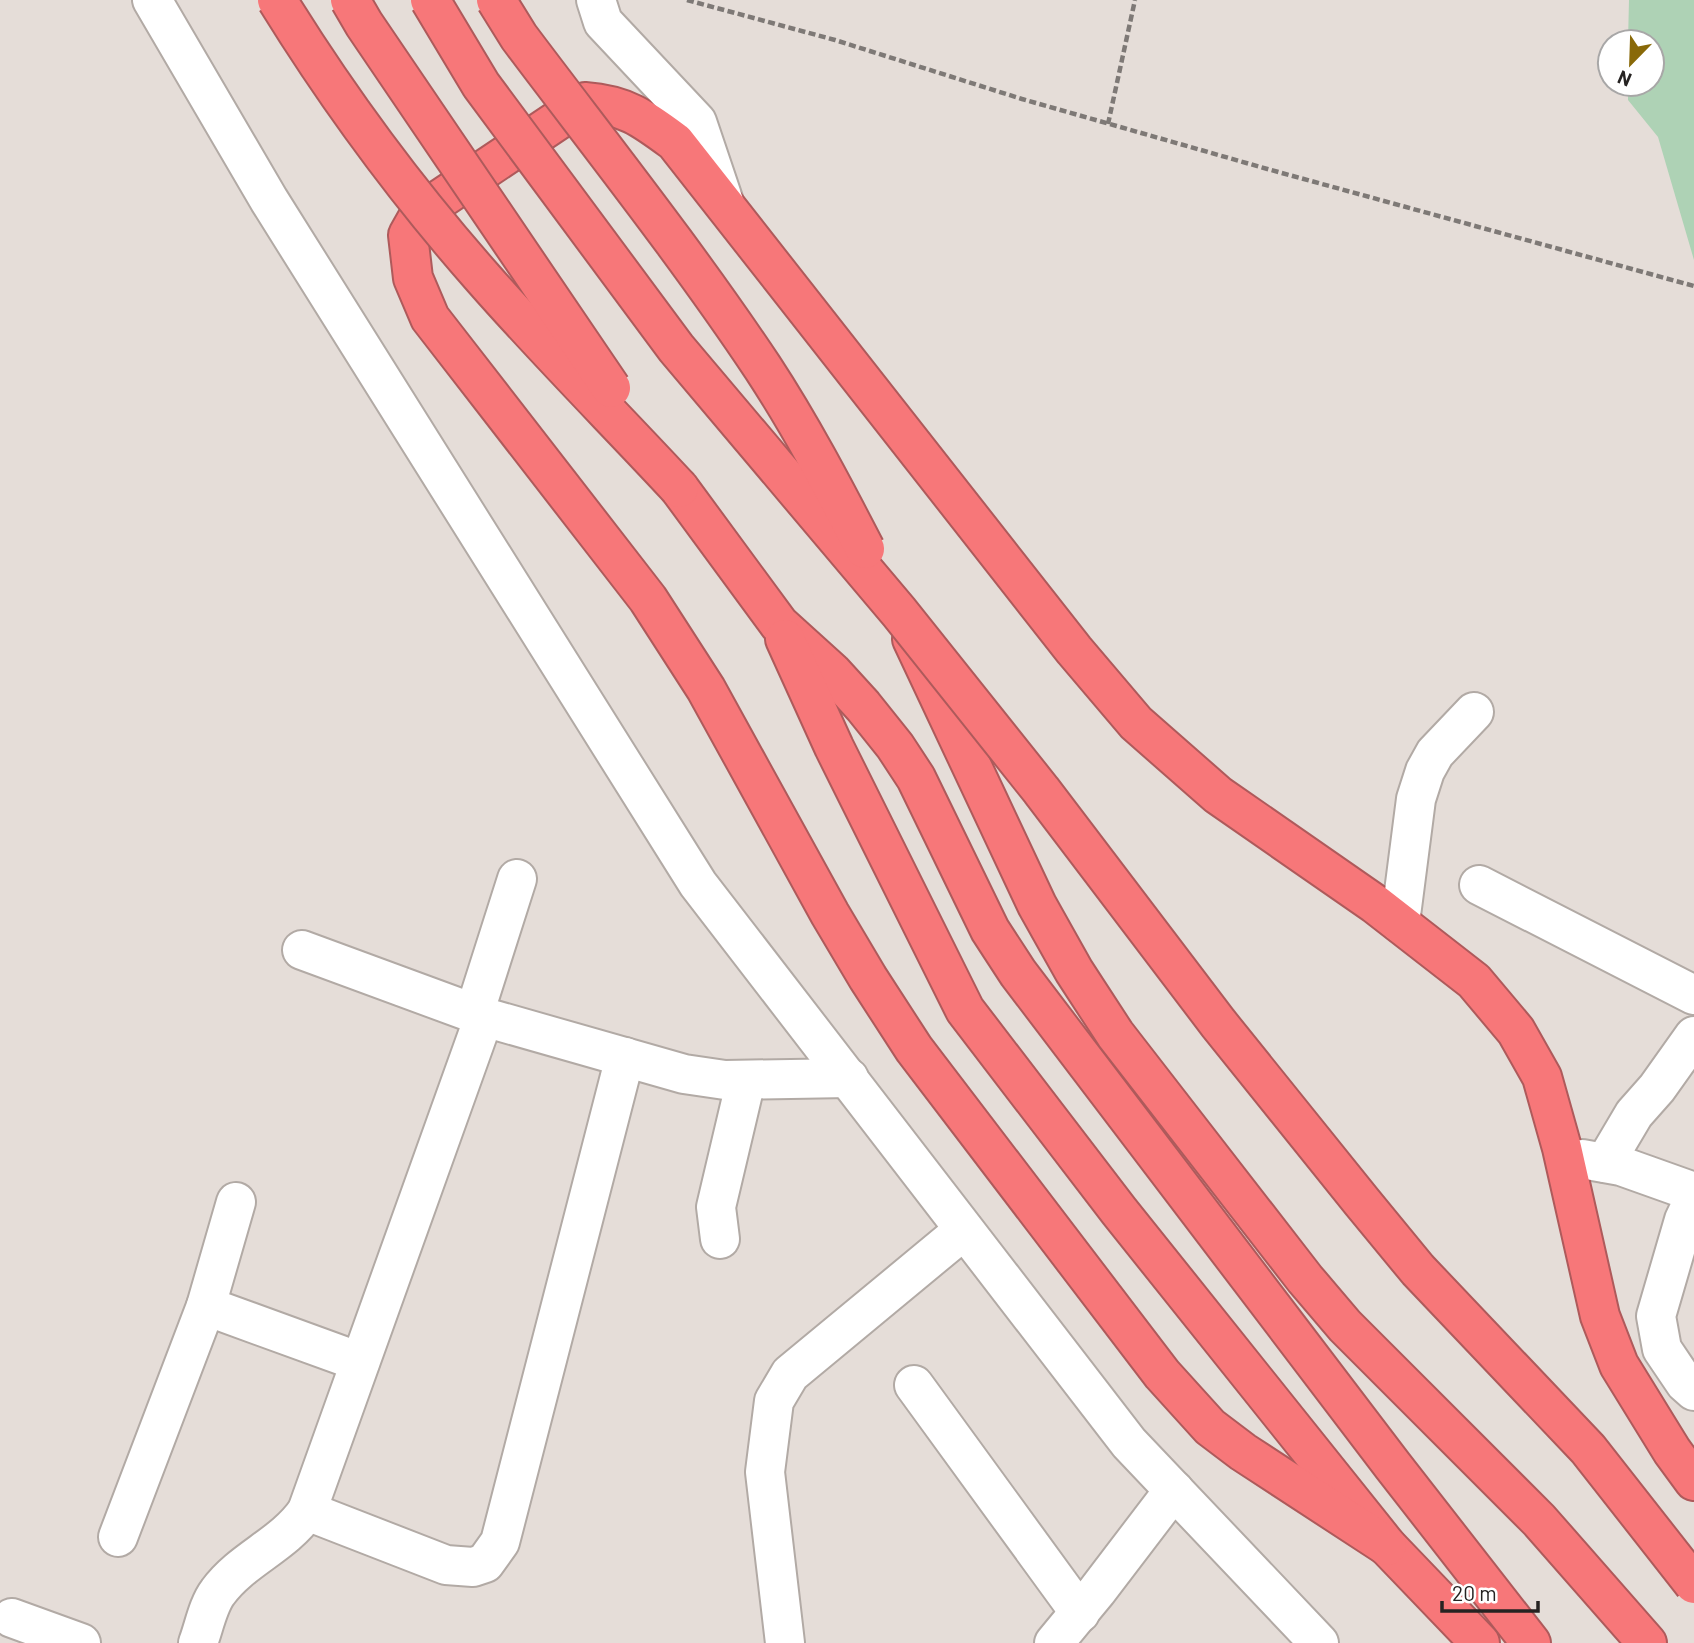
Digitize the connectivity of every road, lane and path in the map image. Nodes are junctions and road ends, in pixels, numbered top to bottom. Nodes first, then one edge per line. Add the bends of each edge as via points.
1 (152, 0) edge
2 (277, 0) edge
3 (350, 0) edge
4 (430, 0) edge
5 (496, 0) edge
6 (596, 0) edge
7 (687, 0) edge
8 (1135, 0) edge
9 (1108, 124) junction
10 (724, 204) junction
11 (1694, 286) edge
12 (679, 488) junction
13 (899, 612) junction
14 (779, 624) junction
15 (1474, 712) dead end
16 (517, 879) dead end
17 (1479, 886) dead end
18 (1400, 923) junction
19 (302, 950) dead end
20 (1694, 995) edge
21 (479, 1016) junction
22 (1694, 1036) edge
23 (625, 1057) junction
24 (849, 1078) junction
25 (746, 1080) junction
26 (1564, 1157) junction
27 (1605, 1163) junction
28 (1694, 1192) edge
29 (1694, 1199) edge
30 (236, 1202) dead end
31 (964, 1230) junction
32 (719, 1239) dead end
33 (206, 1306) junction
34 (360, 1362) junction
35 (914, 1385) dead end
36 (1694, 1391) edge
37 (1694, 1481) edge
38 (1174, 1490) junction
39 (307, 1511) junction
40 (118, 1537) dead end
41 (1387, 1546) junction
42 (1694, 1584) edge
43 (1080, 1613) junction
44 (12, 1618) dead end
45 (794, 1642) edge
46 (81, 1643) edge
47 (198, 1643) edge
48 (1054, 1643) edge
49 (1320, 1643) edge
50 (1480, 1643) edge
51 (1531, 1643) edge
52 (1647, 1643) edge

1 - 24 street via 269,200 698,884
2 - 12 highway, bridge via 387,160 482,277
3 - 12 highway, bridge
4 - 13 highway, bridge via 481,85 676,348
5 - 13 highway, bridge via 764,369
6 - 10 street via 603,22 697,122
7 - 9 path
8 - 9 path
9 - 11 path
10 - 18 highway via 1136,723 1218,795
10 - 41 highway via 675,142 638,115 605,103 585,102 421,212 408,235 413,278 430,318 614,551 678,643 830,914 914,1049 1162,1374 1210,1427
12 - 14 highway
13 - 42 highway, bridge via 1362,1202 1418,1270 1588,1450
13 - 52 highway, bridge via 1037,905 1115,1034 1345,1326 1539,1520
14 - 41 highway via 839,758 965,1010
14 - 51 highway via 832,672 895,746 916,778 990,930 1018,973
15 - 18 street via 1424,771
16 - 21 street
17 - 20 street
18 - 26 highway via 1474,981 1516,1031 1542,1077
19 - 21 street
21 - 23 street
21 - 34 street
22 - 27 street via 1634,1114
23 - 25 street via 684,1074
23 - 39 street via 500,1542 485,1563 446,1565
24 - 25 street
24 - 31 street
25 - 32 street via 716,1207
26 - 27 street
26 - 37 highway via 1600,1316 1619,1365
27 - 28 street
29 - 36 street via 1656,1316 1662,1349
30 - 33 street
31 - 38 street via 1129,1443
31 - 45 street via 789,1374 774,1401 765,1472
33 - 34 street
33 - 40 street
34 - 39 street
35 - 43 street
38 - 43 street
38 - 49 street
39 - 47 street via 291,1530 226,1581 215,1595
41 - 50 highway
43 - 48 street
44 - 46 street

